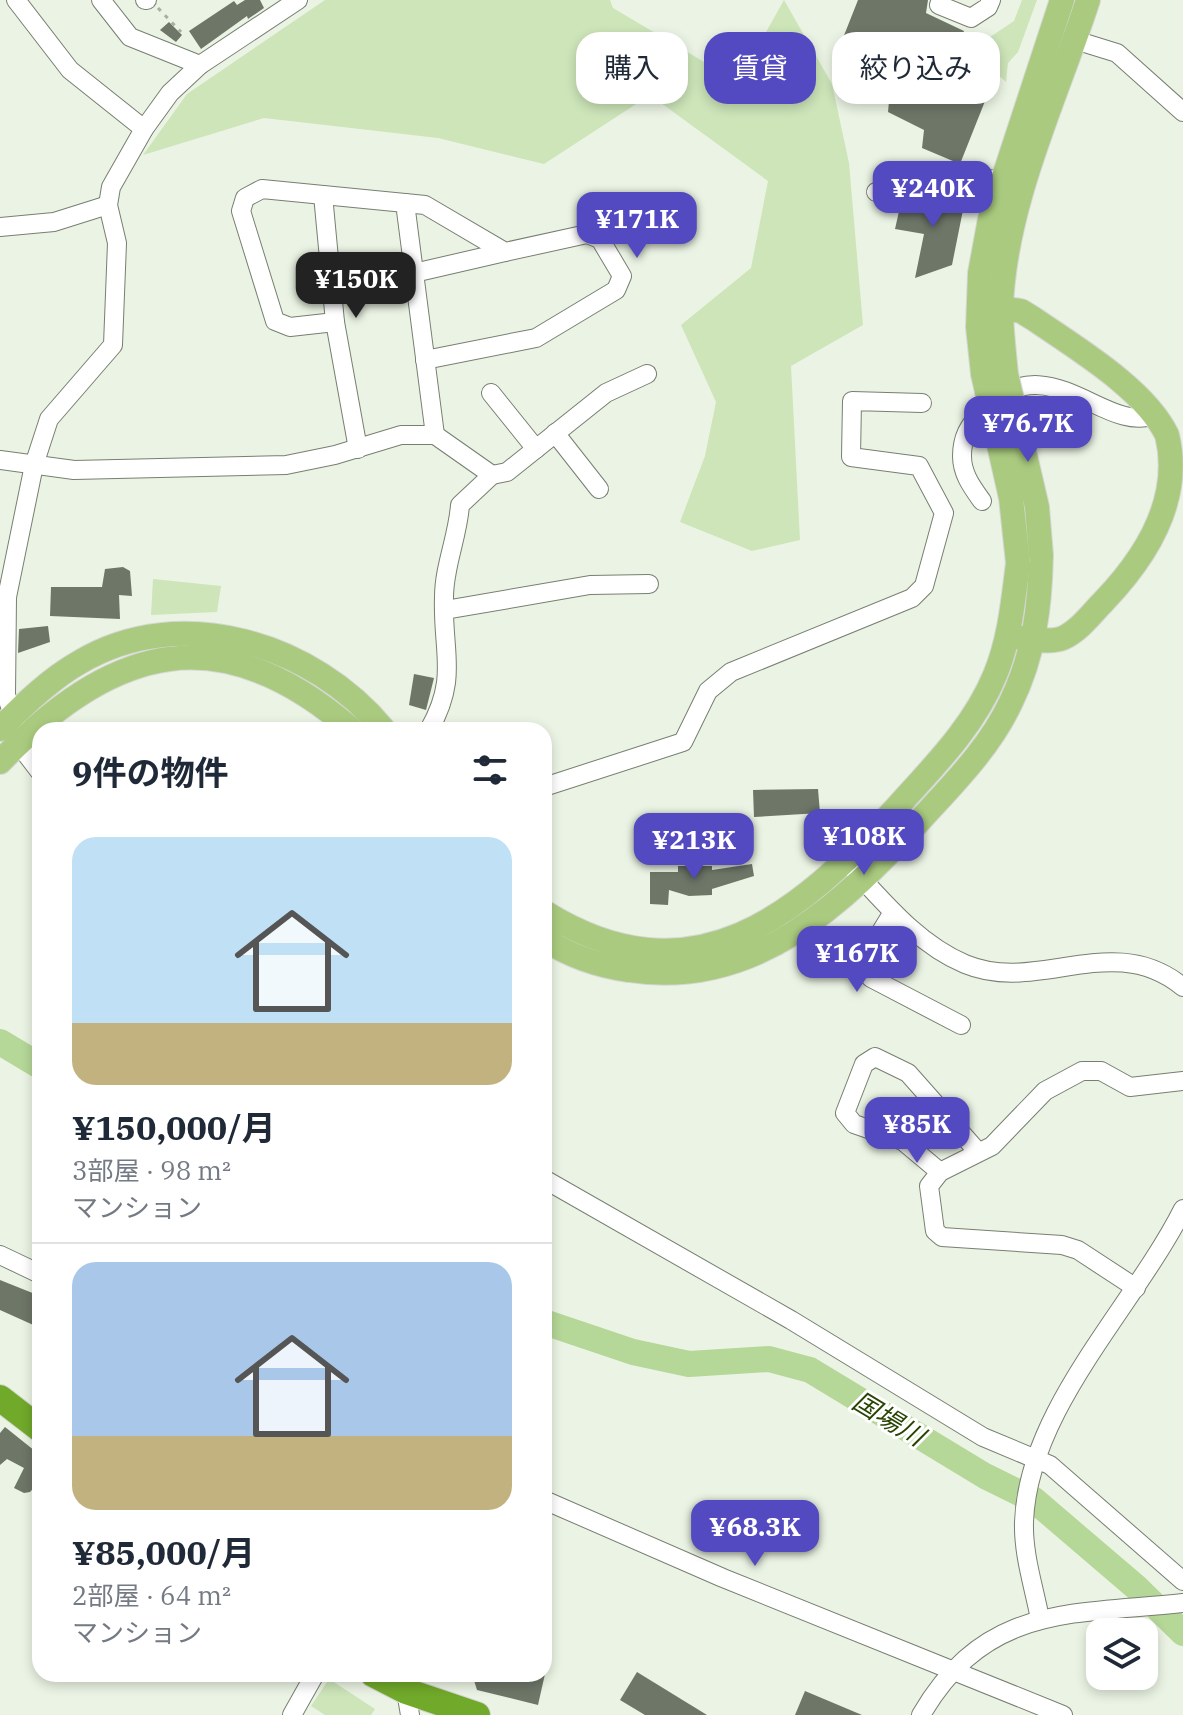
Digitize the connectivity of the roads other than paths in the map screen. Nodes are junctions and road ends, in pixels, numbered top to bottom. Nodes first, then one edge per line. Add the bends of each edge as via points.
1 (16, 0) edge
2 (101, 0) edge
3 (298, 0) edge
4 (941, 0) edge
5 (991, 0) edge
6 (1062, 0) edge
7 (1088, 0) edge
8 (1075, 40) junction
9 (200, 65) junction
10 (1183, 112) edge
11 (144, 129) junction
12 (1001, 180) junction
13 (876, 192) dead end
14 (323, 195) junction
15 (405, 203) junction
16 (108, 205) junction
17 (0, 227) edge
18 (505, 252) junction
19 (414, 273) junction
20 (1001, 308) junction
21 (335, 322) junction
22 (425, 360) junction
23 (647, 374) dead end
24 (995, 374) junction
25 (491, 393) dead end
26 (922, 403) dead end
27 (1154, 415) junction
28 (555, 433) junction
29 (435, 435) junction
30 (358, 449) junction
31 (536, 449) junction
32 (0, 460) edge
33 (34, 465) junction
34 (492, 475) junction
35 (599, 489) dead end
36 (982, 501) dead end
37 (1030, 559) junction
38 (649, 584) dead end
39 (445, 610) junction
40 (3, 636) edge
41 (1007, 638) junction
42 (1035, 639) junction
43 (343, 722) edge
44 (376, 722) edge
45 (432, 722) edge
46 (11, 728) edge
47 (0, 762) edge
48 (32, 764) edge
49 (552, 784) edge
50 (854, 870) junction
51 (893, 912) junction
52 (552, 917) edge
53 (552, 943) edge
54 (1183, 987) edge
55 (961, 1025) dead end
56 (1183, 1081) edge
57 (978, 1152) junction
58 (940, 1172) junction
59 (552, 1184) edge
60 (1183, 1209) edge
61 (0, 1255) edge
62 (32, 1270) edge
63 (1136, 1288) junction
64 (0, 1398) edge
65 (32, 1423) edge
66 (1032, 1464) junction
67 (552, 1503) edge
68 (1183, 1581) edge
69 (1181, 1603) edge
70 (1040, 1619) junction
71 (953, 1669) junction
72 (311, 1682) edge
73 (383, 1682) edge
74 (408, 1703) edge
75 (292, 1715) edge
76 (477, 1715) edge
77 (921, 1715) edge
78 (1063, 1715) edge

1 - 11 street via 70,70
2 - 9 street via 130,37
3 - 9 street
4 - 5 street via 939,5 971,18
6 - 12 main road
7 - 8 main road
8 - 10 street via 1117,53
8 - 20 main road via 1020,203
9 - 11 street via 170,93
11 - 16 street via 111,187
12 - 13 street via 922,180
12 - 24 main road via 980,273 978,327
14 - 15 street
14 - 21 street
14 - 21 street via 262,189 245,198 241,211 275,321 290,327
15 - 18 street via 425,205
15 - 19 street
16 - 17 street via 54,222
16 - 33 street via 117,243 113,345 49,419
18 - 19 street
18 - 22 street via 587,234 600,239 622,276 616,290 536,338
19 - 22 street
20 - 24 main road
20 - 27 main road via 1021,311 1053,332
21 - 30 street
22 - 29 street
23 - 28 street via 606,393
24 - 37 main road, bridge via 1037,507
25 - 31 street
26 - 49 street via 852,401 851,457 919,466 944,513 924,586 912,598 731,672 708,691 683,742
27 - 36 street via 1129,417 1049,386 1007,394 970,424 962,443 968,481
27 - 42 main road via 1176,465 1174,493 1162,529 1116,589 1073,632 1055,641
28 - 31 street
28 - 35 street
29 - 30 street via 401,435
29 - 34 street
30 - 33 street via 286,465 74,470
31 - 34 street via 507,472
32 - 33 street
33 - 40 street
34 - 39 street via 460,505
37 - 41 main road
37 - 42 main road
38 - 39 street via 590,585
39 - 45 street via 449,681
40 - 46 street
41 - 42 main road
41 - 50 main road via 973,717
42 - 50 main road via 1011,703 985,746
43 - 46 main road via 314,697 268,675 205,658 134,665
44 - 46 main road via 341,686 304,663 265,646 186,634 117,645 81,662
46 - 47 main road
46 - 48 street
50 - 51 street
50 - 52 main road via 764,926 696,947 650,949 570,928
50 - 53 main road via 793,936 712,970 675,975 600,966
51 - 54 street via 941,952 989,971 1133,961
51 - 55 street via 862,963 863,970
56 - 57 street via 1130,1087 1101,1071 1082,1071 1045,1091 992,1146
57 - 58 street
57 - 58 street via 908,1073 875,1057 864,1064 845,1113 854,1124 903,1141
58 - 63 street via 928,1195 935,1231 942,1237 1062,1245
59 - 66 street
60 - 63 street
61 - 62 street
63 - 66 street via 1069,1391
64 - 65 highway
66 - 68 street via 1074,1484
66 - 70 street via 1024,1522
67 - 71 street
69 - 70 street
70 - 71 street via 991,1639
71 - 77 street
71 - 78 street
72 - 75 street
73 - 74 highway
74 - 76 highway

